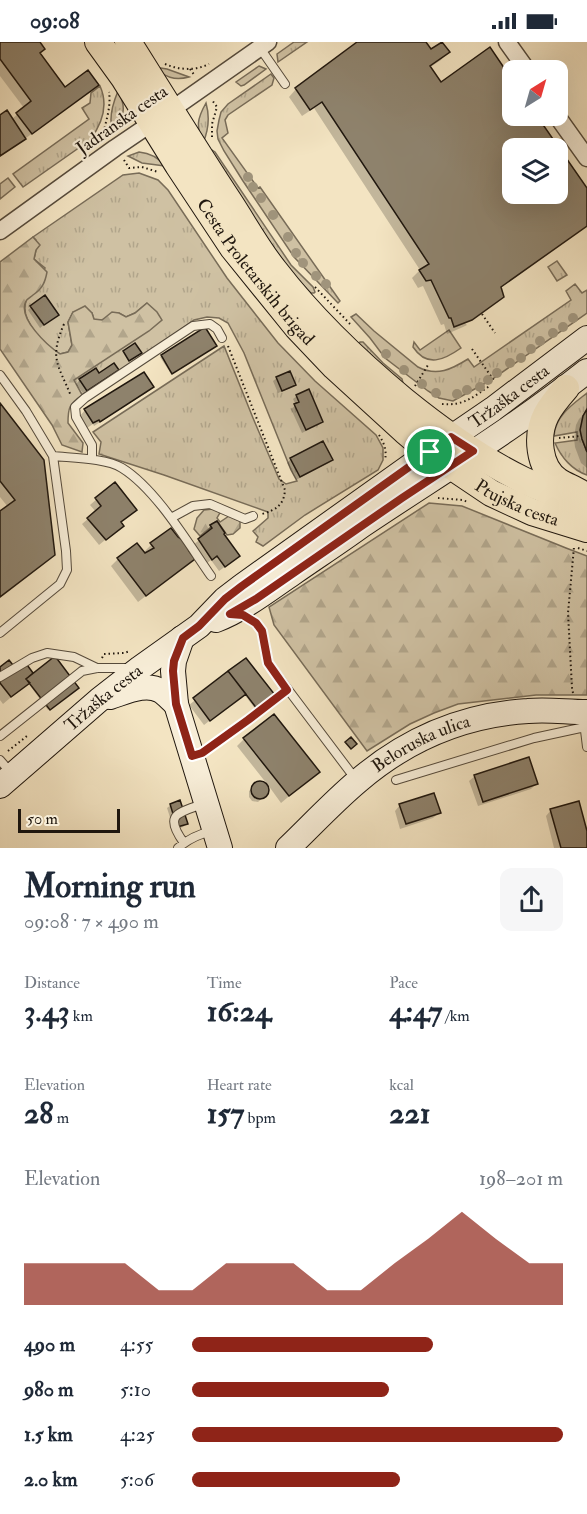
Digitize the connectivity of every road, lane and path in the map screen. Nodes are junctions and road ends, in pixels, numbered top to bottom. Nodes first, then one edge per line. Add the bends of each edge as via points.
1 (98, 42) edge
2 (128, 42) edge
3 (507, 42) edge
4 (264, 45) edge
5 (519, 60) edge
6 (163, 63) dead end
7 (190, 69) dead end
8 (285, 84) dead end
9 (108, 89) dead end
10 (217, 107) dead end
11 (162, 117) junction
12 (565, 126) edge
13 (104, 130) dead end
14 (214, 143) dead end
15 (587, 158) edge
16 (0, 231) edge
17 (314, 286) dead end
18 (482, 314) dead end
19 (64, 324) dead end
20 (355, 329) dead end
21 (495, 333) dead end
22 (222, 338) joint
23 (587, 338) edge
24 (472, 348) dead end
25 (428, 365) dead end
26 (587, 371) edge
27 (0, 375) edge
28 (408, 382) dead end
29 (495, 382) dead end
30 (415, 387) junction
31 (566, 388) junction
32 (420, 391) dead end
33 (482, 391) dead end
34 (440, 404) dead end
35 (75, 407) junction
36 (377, 433) dead end
37 (581, 436) dead end
38 (451, 437) junction
39 (550, 439) dead end
40 (473, 451) junction
41 (430, 452) junction
42 (53, 456) junction
43 (92, 459) junction
44 (384, 466) dead end
45 (452, 466) junction
46 (587, 496) edge
47 (431, 500) dead end
48 (472, 504) dead end
49 (587, 505) edge
50 (536, 513) junction
51 (254, 516) joint
52 (171, 518) junction
53 (557, 530) dead end
54 (581, 538) edge
55 (211, 576) dead end
56 (230, 614) junction
57 (191, 632) junction
58 (0, 633) edge
59 (97, 668) junction
60 (140, 668) junction
61 (0, 677) edge
62 (287, 690) junction
63 (99, 700) junction
64 (176, 704) junction
65 (582, 711) edge
66 (0, 736) edge
67 (587, 747) edge
68 (192, 756) junction
69 (4, 773) edge
70 (396, 780) dead end
71 (357, 782) junction
72 (207, 803) junction
73 (217, 839) edge
74 (181, 845) edge
75 (288, 848) edge

1 - 11 main road, Cesta Proletarskih brigad via 124,78
2 - 11 main road, Cesta Proletarskih brigad
3 - 5 street
4 - 8 lane
4 - 11 street, Jadranska cesta
6 - 7 path
9 - 13 path
10 - 14 path via 211,135
11 - 16 street, Jadranska cesta
11 - 38 main road, Cesta Proletarskih brigad via 274,270 323,327 349,354
11 - 41 main road, Cesta Proletarskih brigad via 178,165 233,248 335,367
12 - 15 street
17 - 20 path
18 - 21 path
19 - 35 path via 55,355
22 - 35 lane via 210,324 193,326
22 - 51 path via 285,490 285,500 272,512
23 - 38 main road, Tržaška cesta
24 - 29 path
25 - 30 path
26 - 31 main road, Tržaška cesta
27 - 42 lane
28 - 30 path
30 - 32 path
31 - 40 main road, Tržaška cesta
31 - 46 main road via 541,427 541,456 556,479
33 - 34 path via 455,405
35 - 43 lane via 76,417 92,445
36 - 44 path via 385,444
37 - 39 path
38 - 40 main road, Ptujska cesta
38 - 41 main road, Tržaška cesta
40 - 45 main road, Tržaška cesta
40 - 49 main road, Ptujska cesta via 525,481
41 - 45 main road, Cesta Proletarskih brigad
41 - 57 main road, Tržaška cesta via 242,586
42 - 43 lane
42 - 58 lane via 67,570 60,584
43 - 52 lane via 121,467 146,487
45 - 50 main road, Ptujska cesta via 490,493
45 - 56 main road, Tržaška cesta
47 - 48 path via 462,500
50 - 53 lane
50 - 54 main road, Ptujska cesta
51 - 52 lane via 246,519 210,504 193,506
52 - 55 lane
54 - 65 path via 568,613 572,688
56 - 57 main road, Tržaška cesta
56 - 62 lane via 243,615 256,623 262,631 268,663
57 - 60 main road, Tržaška cesta
57 - 64 main road via 174,661
59 - 60 lane
59 - 61 lane via 74,657 47,653
59 - 66 lane via 82,671
60 - 63 main road, Tržaška cesta
62 - 68 lane via 202,753
62 - 71 lane
63 - 64 main road via 149,687 160,690
63 - 69 main road, Tržaška cesta
64 - 68 main road
65 - 67 lane
65 - 70 lane, Beloruska ulica via 534,738
65 - 71 main road, Beloruska ulica via 530,710 459,722 412,743
68 - 72 main road
71 - 75 main road, Beloruska ulica
72 - 73 main road
72 - 74 lane via 174,818
73 - 74 lane via 200,834

